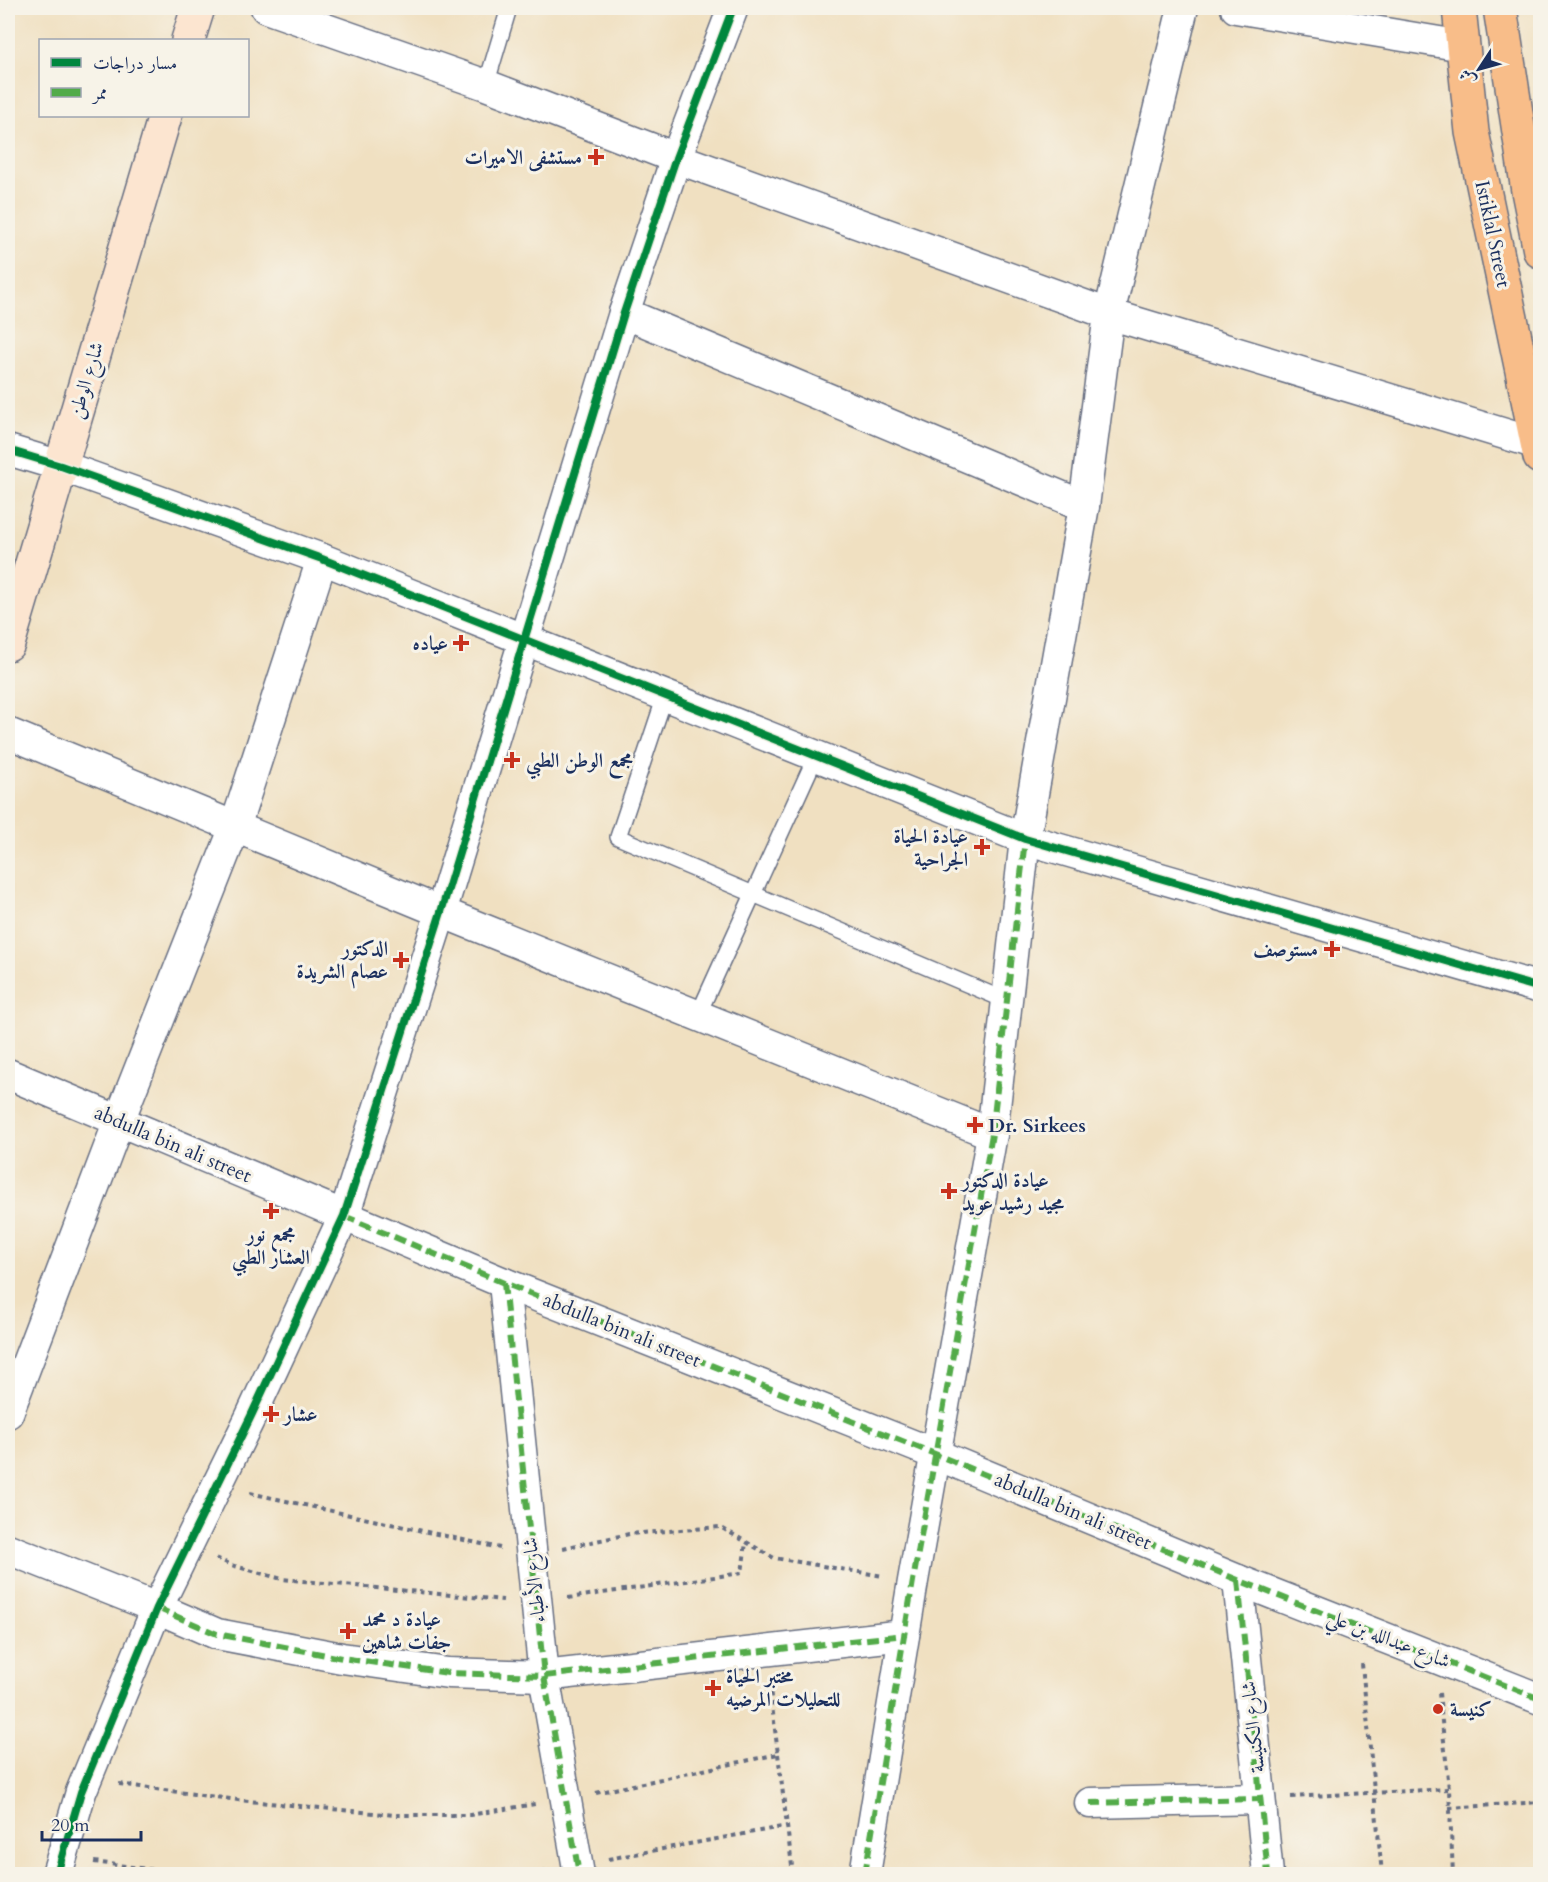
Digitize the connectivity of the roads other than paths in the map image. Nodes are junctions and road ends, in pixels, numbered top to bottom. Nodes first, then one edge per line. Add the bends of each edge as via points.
1 (198, 8) edge
2 (266, 8) edge
3 (509, 8) edge
4 (733, 8) edge
5 (1183, 8) edge
6 (1236, 8) edge
7 (1459, 8) edge
8 (1500, 8) edge
9 (188, 39) edge
10 (1463, 46) junction
11 (486, 85) junction
12 (165, 117) edge
13 (676, 158) junction
14 (1540, 251) edge
15 (624, 313) junction
16 (1109, 314) junction
17 (8, 450) edge
18 (1539, 451) edge
19 (61, 466) junction
20 (1084, 506) junction
21 (322, 559) junction
22 (524, 640) junction
23 (8, 644) edge
24 (665, 696) junction
25 (8, 733) edge
26 (816, 756) junction
27 (235, 827) junction
28 (1025, 839) junction
29 (753, 894) junction
30 (441, 912) junction
31 (1540, 988) edge
32 (1007, 1000) junction
33 (698, 1016) junction
34 (8, 1074) edge
35 (119, 1121) junction
36 (992, 1134) junction
37 (344, 1216) junction
38 (504, 1283) junction
39 (8, 1413) edge
40 (936, 1454) junction
41 (8, 1549) edge
42 (1238, 1580) junction
43 (157, 1608) junction
44 (904, 1635) junction
45 (544, 1676) junction
46 (1540, 1699) edge
47 (1260, 1799) junction
48 (1090, 1803) dead end
49 (59, 1866) edge
50 (578, 1869) edge
51 (865, 1875) edge
52 (1268, 1875) edge

1 - 9 main road
2 - 11 street
3 - 11 lane
4 - 13 street
5 - 16 street
6 - 10 street
7 - 10 main road, Istiklal Street
8 - 14 main road
10 - 18 main road, Istiklal Street via 1472,132
11 - 13 street
12 - 19 main road, شارع الوطن
13 - 15 street
13 - 16 street
15 - 20 street
15 - 22 street
16 - 18 street
16 - 20 street
17 - 19 street
19 - 21 street
19 - 23 main road, شارع الوطن
20 - 28 street
21 - 22 street
21 - 27 street
22 - 24 street
22 - 30 street
24 - 26 street
24 - 29 lane via 618,837
25 - 27 street
26 - 28 street
26 - 29 lane
27 - 30 street
27 - 35 street
28 - 31 street
28 - 32 street
29 - 32 lane
29 - 33 lane
30 - 33 street
30 - 37 street
32 - 36 street
33 - 36 street
34 - 35 street, abdulla bin ali street
35 - 37 street, abdulla bin ali street
35 - 39 street
36 - 40 street
37 - 38 street, abdulla bin ali street
37 - 43 street
38 - 40 street, abdulla bin ali street
38 - 45 street, شارع الأطباء
40 - 42 street, abdulla bin ali street
40 - 44 street
41 - 43 street
42 - 46 street, شارع عبدالله بن علي
42 - 47 street, شارع الكنيسة
43 - 45 street via 217,1634 342,1658 448,1674
43 - 49 street via 86,1779
44 - 45 street
44 - 51 street
45 - 50 street, شارع الأطباء
47 - 48 street
47 - 52 street, شارع الكنيسة

